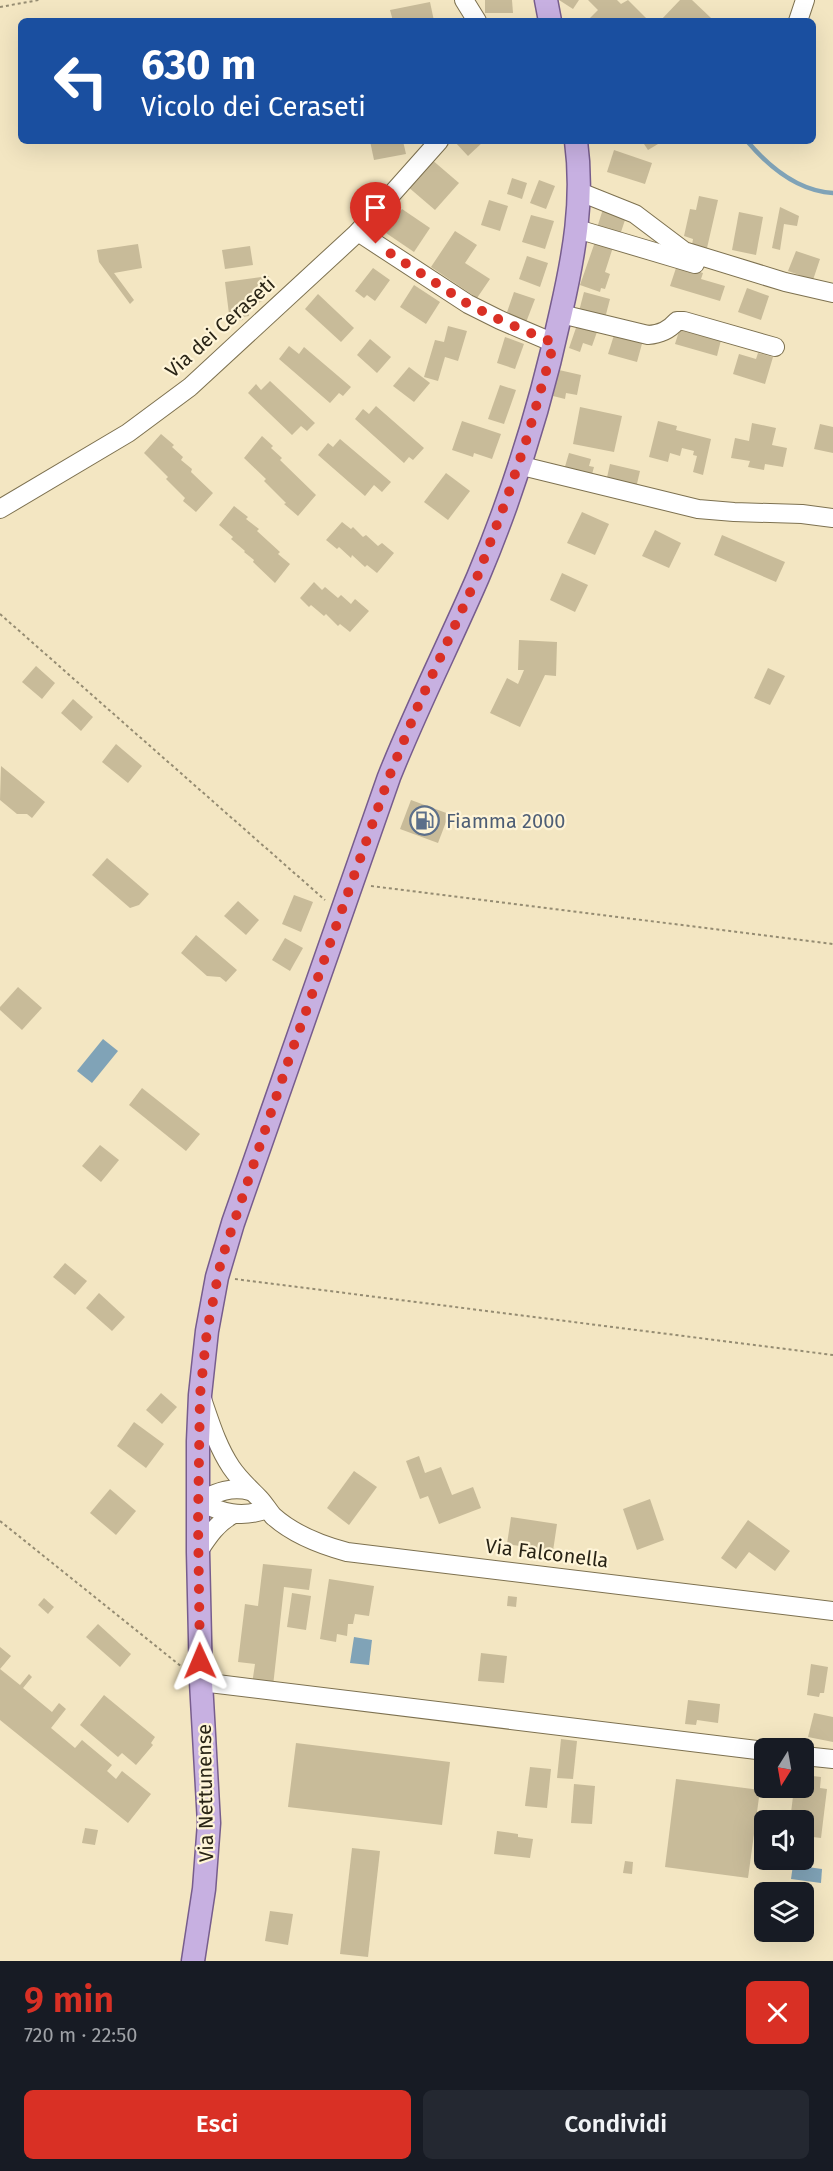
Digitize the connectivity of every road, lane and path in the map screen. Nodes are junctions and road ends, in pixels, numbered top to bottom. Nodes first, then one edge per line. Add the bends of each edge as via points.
1 (39, 0) edge
2 (464, 0) edge
3 (546, 0) edge
4 (805, 0) edge
5 (0, 7) edge
6 (475, 18) edge
7 (549, 18) edge
8 (799, 18) edge
9 (436, 144) edge
10 (576, 144) edge
11 (580, 192) junction
12 (577, 229) junction
13 (357, 232) junction
14 (833, 293) edge
15 (810, 294) dead end
16 (561, 314) junction
17 (554, 343) junction
18 (775, 347) dead end
19 (518, 465) junction
20 (0, 509) edge
21 (833, 518) edge
22 (0, 614) edge
23 (351, 884) junction
24 (341, 914) junction
25 (833, 944) edge
26 (217, 1277) junction
27 (833, 1355) edge
28 (200, 1395) junction
29 (250, 1491) junction
30 (198, 1501) junction
31 (267, 1509) junction
32 (232, 1515) junction
33 (0, 1521) edge
34 (198, 1552) junction
35 (833, 1611) edge
36 (201, 1682) junction
37 (754, 1750) edge
38 (814, 1757) edge
39 (833, 1759) edge
40 (193, 1961) edge

1 - 5 path
2 - 6 street
3 - 7 main road
4 - 8 street
9 - 13 street, Via dei Ceraseti
10 - 11 main road, Via Nettunense
11 - 12 main road, Via Nettunense
11 - 14 street via 635,214 684,250
12 - 15 street via 788,292
12 - 16 main road, Via Nettunense
13 - 17 street via 468,304
13 - 20 street, Via dei Ceraseti via 166,406
16 - 17 main road, Via Nettunense
16 - 18 street via 648,335 659,334 677,321 684,321
17 - 19 main road, Via Nettunense
19 - 21 street via 698,509
19 - 23 main road, Via Nettunense via 478,575 400,750
22 - 24 path
23 - 24 main road, Via Nettunense
23 - 25 path
24 - 26 main road, Via Nettunense
26 - 27 path
26 - 28 main road, Via Nettunense
28 - 29 street, Via Falconella via 220,1448
28 - 30 main road, Via Nettunense
29 - 30 street via 233,1488
29 - 31 street, Via Falconella
30 - 32 street
30 - 34 main road, Via Nettunense
31 - 32 street
31 - 35 street, Via Falconella via 302,1536 347,1552
32 - 34 street via 216,1527
33 - 36 path
34 - 36 main road, Via Nettunense
36 - 37 street
36 - 40 main road, Via Nettunense via 209,1832
38 - 39 street

